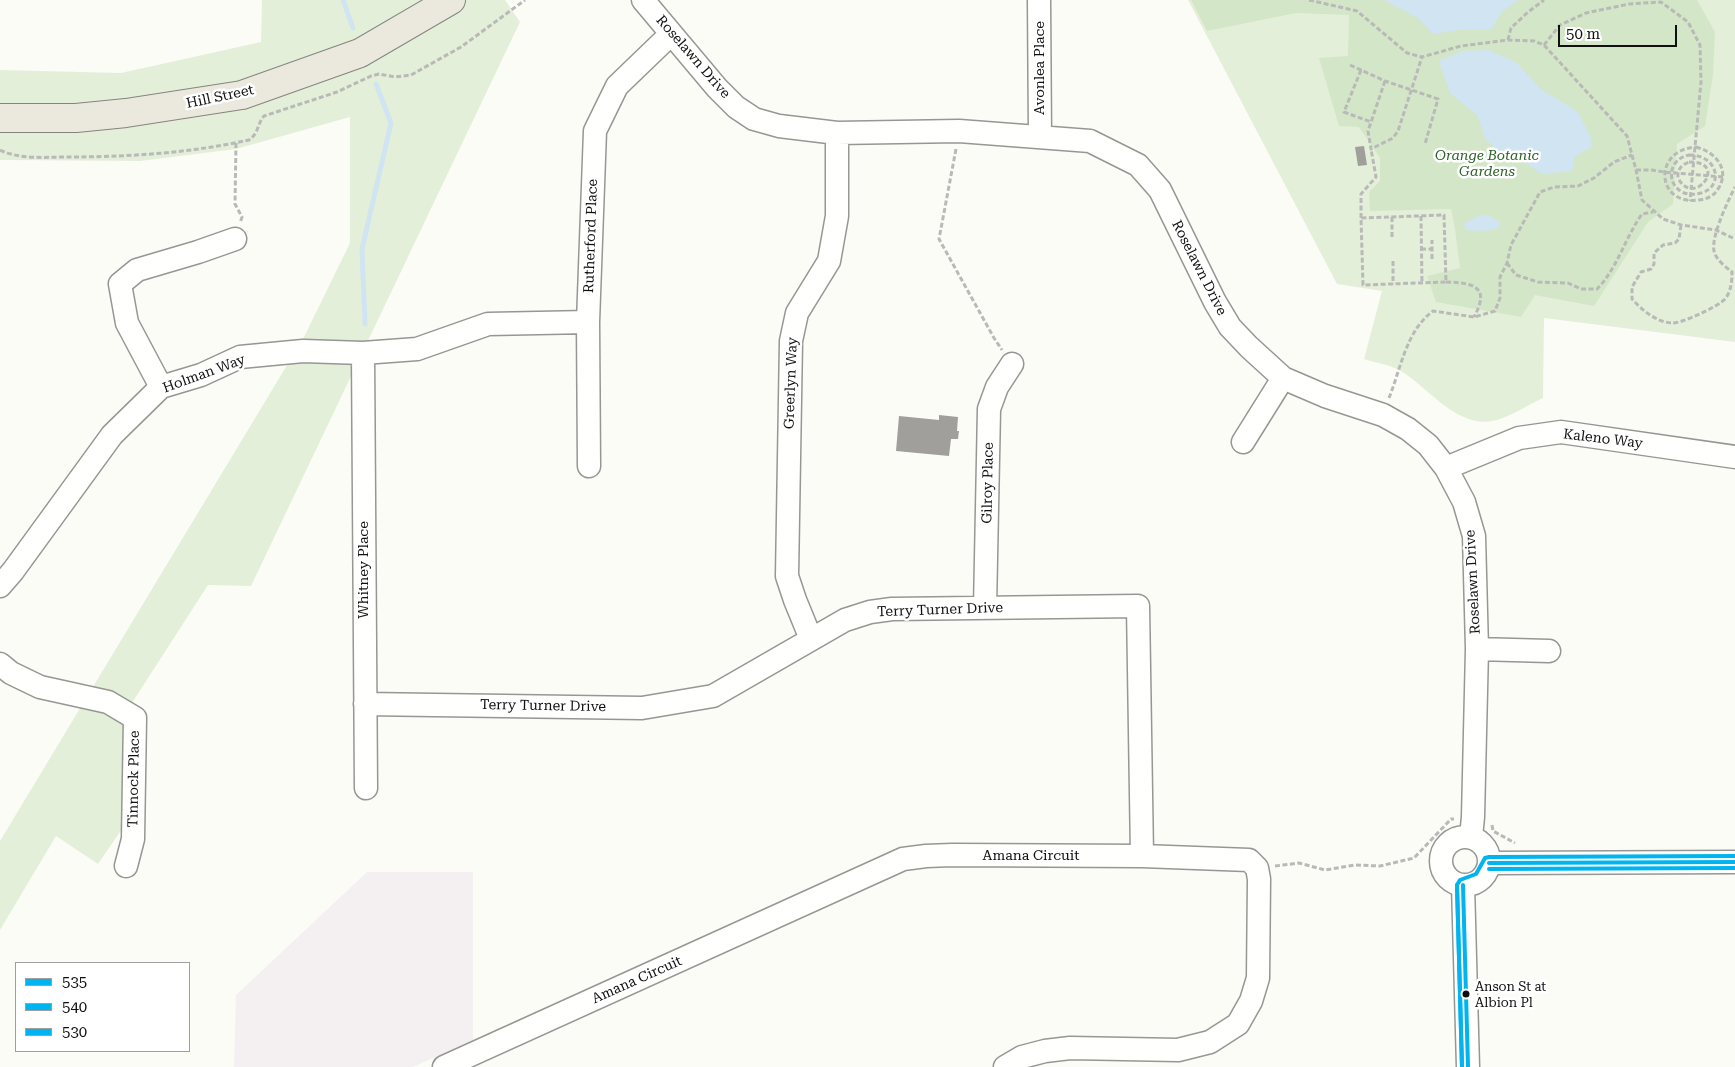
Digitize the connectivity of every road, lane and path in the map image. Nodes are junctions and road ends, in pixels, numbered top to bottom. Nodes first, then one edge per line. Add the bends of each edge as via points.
1 (451, 0) edge
2 (643, 0) edge
3 (1039, 0) edge
4 (1309, 0) edge
5 (1544, 0) edge
6 (671, 34) junction
7 (1508, 40) junction
8 (1544, 45) junction
9 (1422, 57) junction
10 (1350, 64) dead end
11 (1361, 70) junction
12 (1385, 81) junction
13 (1411, 90) junction
14 (0, 118) edge
15 (1371, 122) junction
16 (959, 131) junction
17 (838, 133) junction
18 (1040, 137) junction
19 (236, 143) dead end
20 (1424, 144) dead end
21 (1696, 147) junction
22 (1371, 149) junction
23 (1632, 155) junction
24 (1695, 155) junction
25 (1694, 162) junction
26 (1636, 170) junction
27 (1664, 172) junction
28 (1672, 173) junction
29 (1678, 173) junction
30 (1693, 174) junction
31 (1709, 176) junction
32 (1715, 176) junction
33 (1723, 176) junction
34 (1735, 187) edge
35 (1692, 188) junction
36 (1691, 194) junction
37 (1690, 201) junction
38 (1654, 212) junction
39 (1421, 216) junction
40 (1392, 217) junction
41 (1361, 218) junction
42 (1682, 225) junction
43 (1716, 230) junction
44 (234, 239) joint
45 (1392, 239) dead end
46 (1735, 239) edge
47 (1432, 240) dead end
48 (1422, 249) junction
49 (1432, 249) junction
50 (1432, 259) dead end
51 (1393, 261) dead end
52 (1507, 263) junction
53 (1446, 282) junction
54 (1422, 283) junction
55 (1393, 284) junction
56 (1474, 317) junction
57 (588, 322) junction
58 (363, 353) junction
59 (1012, 364) joint
60 (1283, 378) junction
61 (162, 387) junction
62 (1383, 415) junction
63 (1243, 442) dead end
64 (1735, 457) edge
65 (589, 466) dead end
66 (1446, 468) junction
67 (0, 586) edge
68 (985, 608) junction
69 (811, 639) junction
70 (1477, 649) junction
71 (1549, 651) dead end
72 (0, 664) edge
73 (365, 704) junction
74 (366, 788) dead end
75 (1472, 827) junction
76 (1142, 856) junction
77 (1735, 862) edge
78 (1489, 863) junction
79 (126, 866) dead end
80 (1257, 868) junction
81 (1463, 885) junction
82 (1180, 1059) edge
83 (444, 1067) edge
84 (1006, 1067) edge
85 (1468, 1067) edge

1 - 14 main road, Hill Street via 360,53 242,95 76,118
2 - 6 street, Roselawn Drive
3 - 18 street, Avonlea Place
4 - 9 path via 1357,12 1407,53
5 - 7 path via 1511,28
6 - 17 street, Roselawn Drive via 717,88 754,119 779,126
6 - 57 street, Rutherford Place via 617,86 595,130
7 - 8 path via 1534,41
7 - 9 path via 1461,46
8 - 21 path via 1560,24 1586,13 1629,4 1661,2 1688,22 1700,45 1702,82
8 - 23 path via 1627,136
9 - 13 path
10 - 11 path
11 - 12 path
11 - 15 path via 1344,112
12 - 13 path
12 - 15 path
13 - 20 path via 1438,99
13 - 22 path via 1398,131 1393,138
15 - 22 path via 1368,131
16 - 17 street, Roselawn Drive
16 - 18 street, Roselawn Drive
16 - 59 path via 940,239 994,338
17 - 69 street, Greerlyn Way via 837,216 829,261 797,313 791,341 787,576
18 - 60 street, Roselawn Drive via 1090,141 1138,165 1160,190 1230,327
19 - 44 path via 235,204 242,218
21 - 24 path
21 - 27 path via 1676,152
21 - 33 path via 1714,155
22 - 41 path via 1376,177 1361,194
23 - 26 path
23 - 52 path via 1614,162 1578,186 1554,187 1540,192 1511,245
24 - 25 path
24 - 28 path via 1680,157
24 - 32 path via 1712,163
25 - 29 path via 1681,166
25 - 30 path
25 - 31 path via 1704,166
26 - 27 path
26 - 38 path via 1642,200
27 - 28 path
27 - 37 path via 1672,193
28 - 29 path
28 - 36 path via 1677,189
29 - 30 path
29 - 35 path via 1683,185
30 - 31 path
30 - 35 path
31 - 32 path
31 - 35 path via 1701,186
32 - 33 path
32 - 36 path via 1709,189
33 - 37 path via 1713,195
34 - 43 path
35 - 36 path
36 - 37 path
38 - 42 path
38 - 52 path via 1642,214 1607,279 1597,289 1581,289 1568,283 1538,282 1516,275
39 - 40 path
39 - 48 path
39 - 53 path via 1444,215
40 - 41 path
40 - 45 path
41 - 55 path via 1363,285
42 - 43 path
42 - 43 path via 1680,239 1663,245 1654,253 1651,269 1641,272 1632,287 1632,299 1640,308 1671,323 1714,307 1725,298 1732,283 1732,272 1714,252
43 - 46 path
44 - 61 street via 137,270 120,284 127,323
47 - 49 path
48 - 49 path
48 - 54 path
49 - 50 path
51 - 55 path
52 - 56 path via 1500,276 1500,298 1495,311
53 - 54 path
53 - 56 path via 1465,282 1476,286 1480,306
54 - 55 path
56 - 62 path via 1433,310 1422,319 1412,334
57 - 58 street, Holman Way via 488,324 417,349
57 - 65 street, Rutherford Place
58 - 61 street, Holman Way via 303,351 240,357 201,375
58 - 73 street, Whitney Place
59 - 68 street, Gilroy Place via 997,387 989,409
60 - 62 street, Roselawn Drive
60 - 63 street
61 - 67 street, Holman Way via 112,435
62 - 66 street, Roselawn Drive via 1428,445
64 - 66 street, Kaleno Way via 1561,432 1519,438
66 - 70 street, Roselawn Drive via 1464,502 1474,536
68 - 69 street, Terry Turner Drive via 870,612 845,620
68 - 76 street, Terry Turner Drive via 1138,606
69 - 73 street, Terry Turner Drive via 713,696 642,708
70 - 71 street
70 - 75 street, Roselawn Drive
72 - 79 street, Tinnock Place via 40,687 108,702 136,718 133,839
73 - 74 street, Whitney Place
75 - 78 street via 1487,850
75 - 80 path via 1451,819 1414,858 1380,866 1356,865 1325,870 1299,863
75 - 81 street via 1448,843 1441,860 1448,877
76 - 80 street, Amana Circuit via 1249,860
76 - 83 street, Amana Circuit via 952,855 903,859
77 - 78 street
78 - 81 street via 1481,879
80 - 82 street via 1258,978 1251,1001 1238,1024
81 - 85 street
82 - 84 street via 1070,1048 1045,1051

